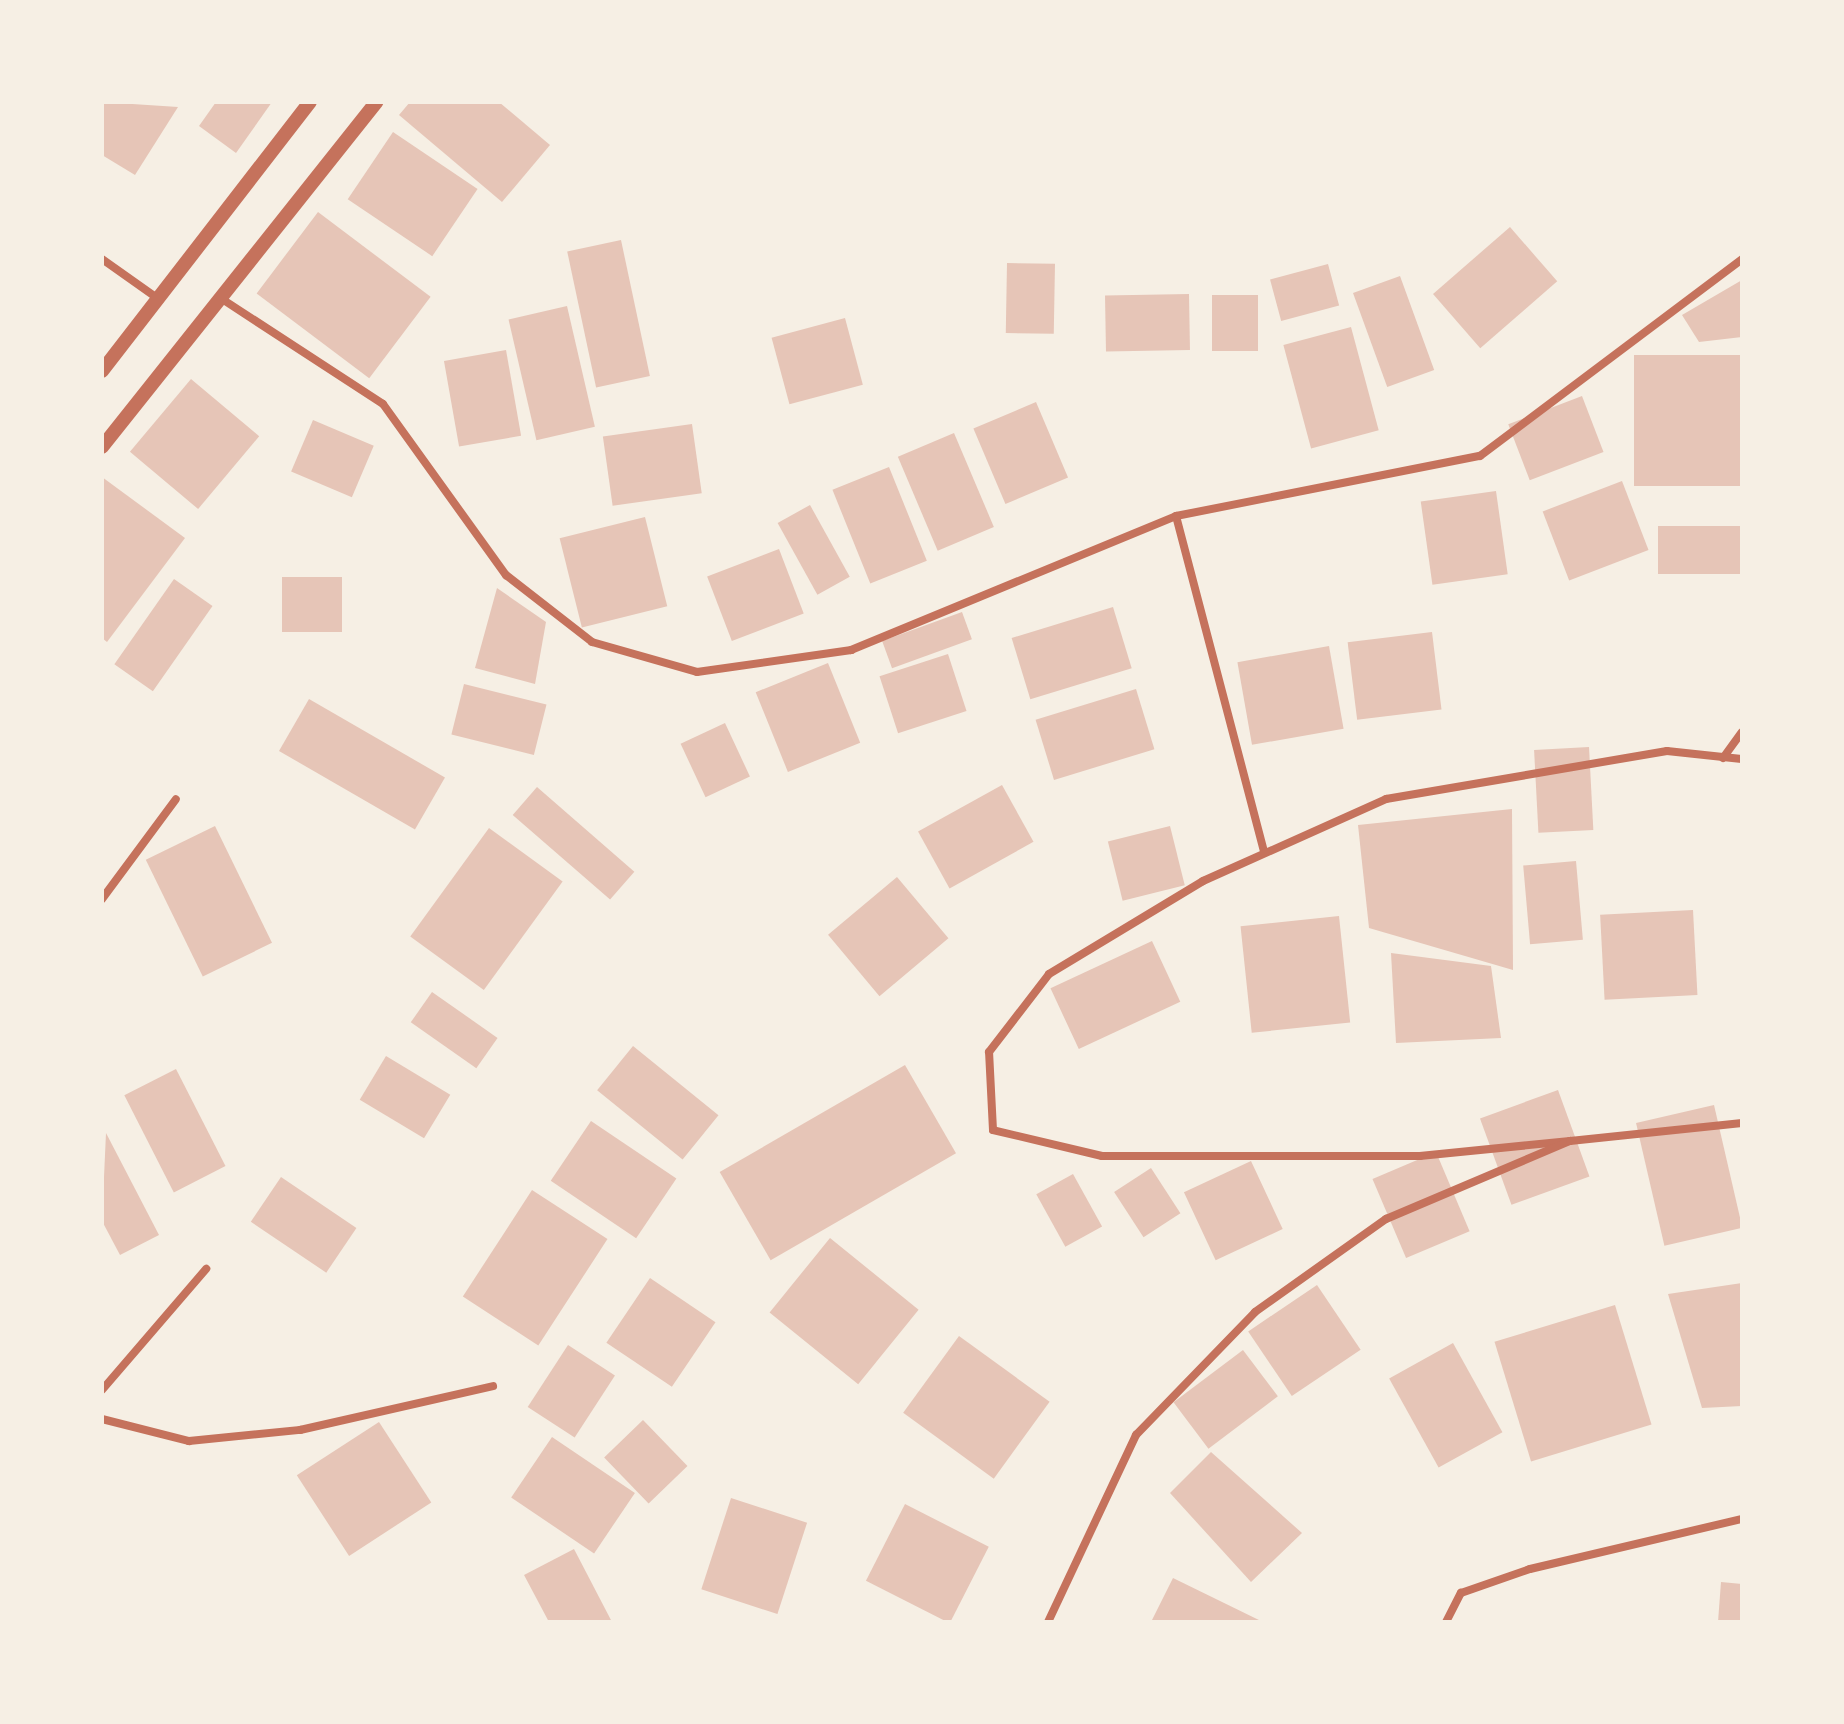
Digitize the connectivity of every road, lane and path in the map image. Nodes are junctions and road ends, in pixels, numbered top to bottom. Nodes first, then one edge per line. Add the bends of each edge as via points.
1 (310, 102) edge
2 (376, 102) edge
3 (102, 259) edge
4 (1742, 259) edge
5 (222, 299) junction
6 (160, 300) junction
7 (102, 371) edge
8 (102, 447) edge
9 (1176, 516) junction
10 (1742, 732) edge
11 (1723, 758) junction
12 (1742, 759) edge
13 (176, 799) dead end
14 (1264, 851) junction
15 (102, 899) edge
16 (1742, 1123) edge
17 (1570, 1141) junction
18 (206, 1269) dead end
19 (493, 1386) dead end
20 (102, 1390) edge
21 (102, 1419) edge
22 (1742, 1519) edge
23 (1048, 1622) edge
24 (1446, 1622) edge

1 - 6 street
2 - 5 street
3 - 6 street
4 - 9 street via 1480,456
5 - 8 street
5 - 9 street via 383,404 519,585 592,642 697,672 851,650
6 - 7 street
9 - 14 street
10 - 11 street
11 - 12 street
11 - 14 street via 1667,751 1386,799
13 - 15 street
14 - 17 street via 1049,974 989,1052 993,1130 1102,1156 1420,1156
16 - 17 street
17 - 23 street via 1386,1219 1255,1312 1136,1435
18 - 20 street
19 - 21 street via 300,1430 189,1441
22 - 24 street via 1530,1569 1461,1593

